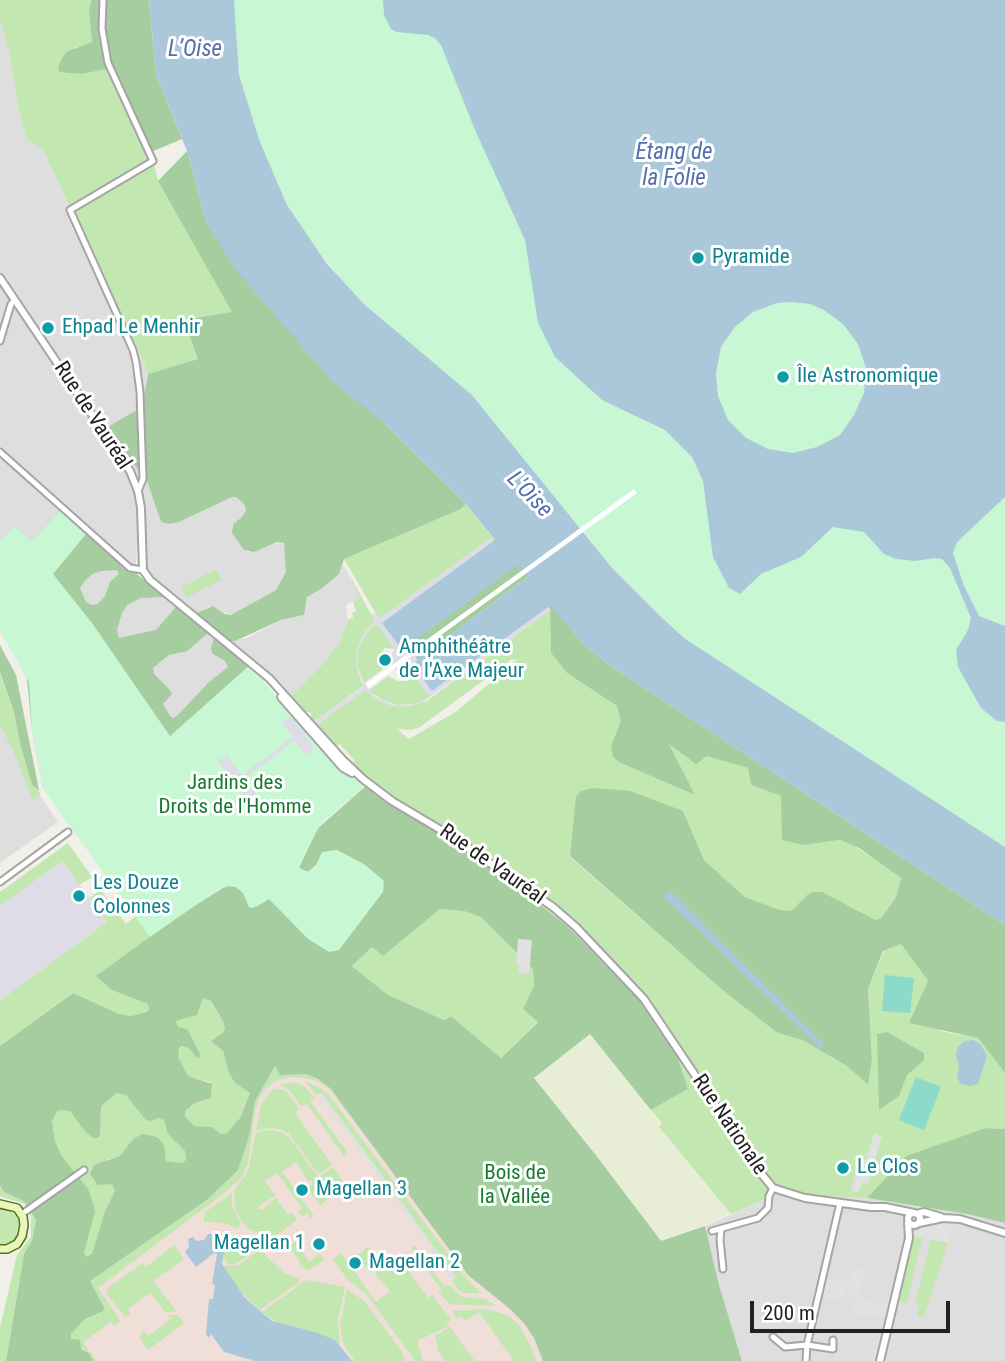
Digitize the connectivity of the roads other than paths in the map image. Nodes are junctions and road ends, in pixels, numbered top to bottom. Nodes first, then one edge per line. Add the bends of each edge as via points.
1 (103, 0) edge
2 (0, 278) edge
3 (15, 302) junction
4 (0, 341) edge
5 (0, 452) edge
6 (138, 491) junction
7 (143, 570) junction
8 (68, 832) dead end
9 (0, 882) edge
10 (610, 963) joint
11 (84, 1170) dead end
12 (773, 1188) junction
13 (840, 1203) junction
14 (0, 1204) edge
15 (895, 1210) junction
16 (915, 1213) junction
17 (22, 1214) junction
18 (943, 1218) junction
19 (908, 1221) junction
20 (919, 1224) junction
21 (721, 1229) junction
22 (712, 1231) dead end
23 (1005, 1233) edge
24 (909, 1238) junction
25 (9, 1248) junction
26 (0, 1249) edge
27 (0, 1257) edge
28 (723, 1269) dead end
29 (773, 1337) dead end
30 (834, 1340) dead end
31 (807, 1345) junction
32 (806, 1361) edge
33 (880, 1361) edge

1 - 6 street via 108,63 153,161 70,210 136,362 143,479
2 - 3 street, Rue de Vauréal
3 - 4 street via 10,304
3 - 6 street, Rue de Vauréal
5 - 7 street via 131,568
6 - 7 street, Rue de Vauréal
7 - 10 street, Rue de Vauréal via 268,678 363,779 553,907
8 - 9 street
10 - 12 street, Rue Nationale via 644,999
11 - 17 street
12 - 13 street, Rue Nationale
12 - 21 street via 768,1208 758,1218
13 - 15 street, Rue Nationale
13 - 31 street
14 - 17 main road via 15,1206
15 - 16 street, Rue Nationale
15 - 19 street
16 - 18 street, Rue Nationale
16 - 19 street
16 - 20 street
17 - 25 main road via 22,1236
18 - 20 street, Rue Nationale
18 - 23 street, Rue Nationale
19 - 20 street via 913,1226
19 - 24 street
20 - 24 street
21 - 22 street
21 - 28 street
24 - 33 street
25 - 26 main road
25 - 27 main road
29 - 31 street via 785,1348
30 - 31 street via 833,1349
31 - 32 street

